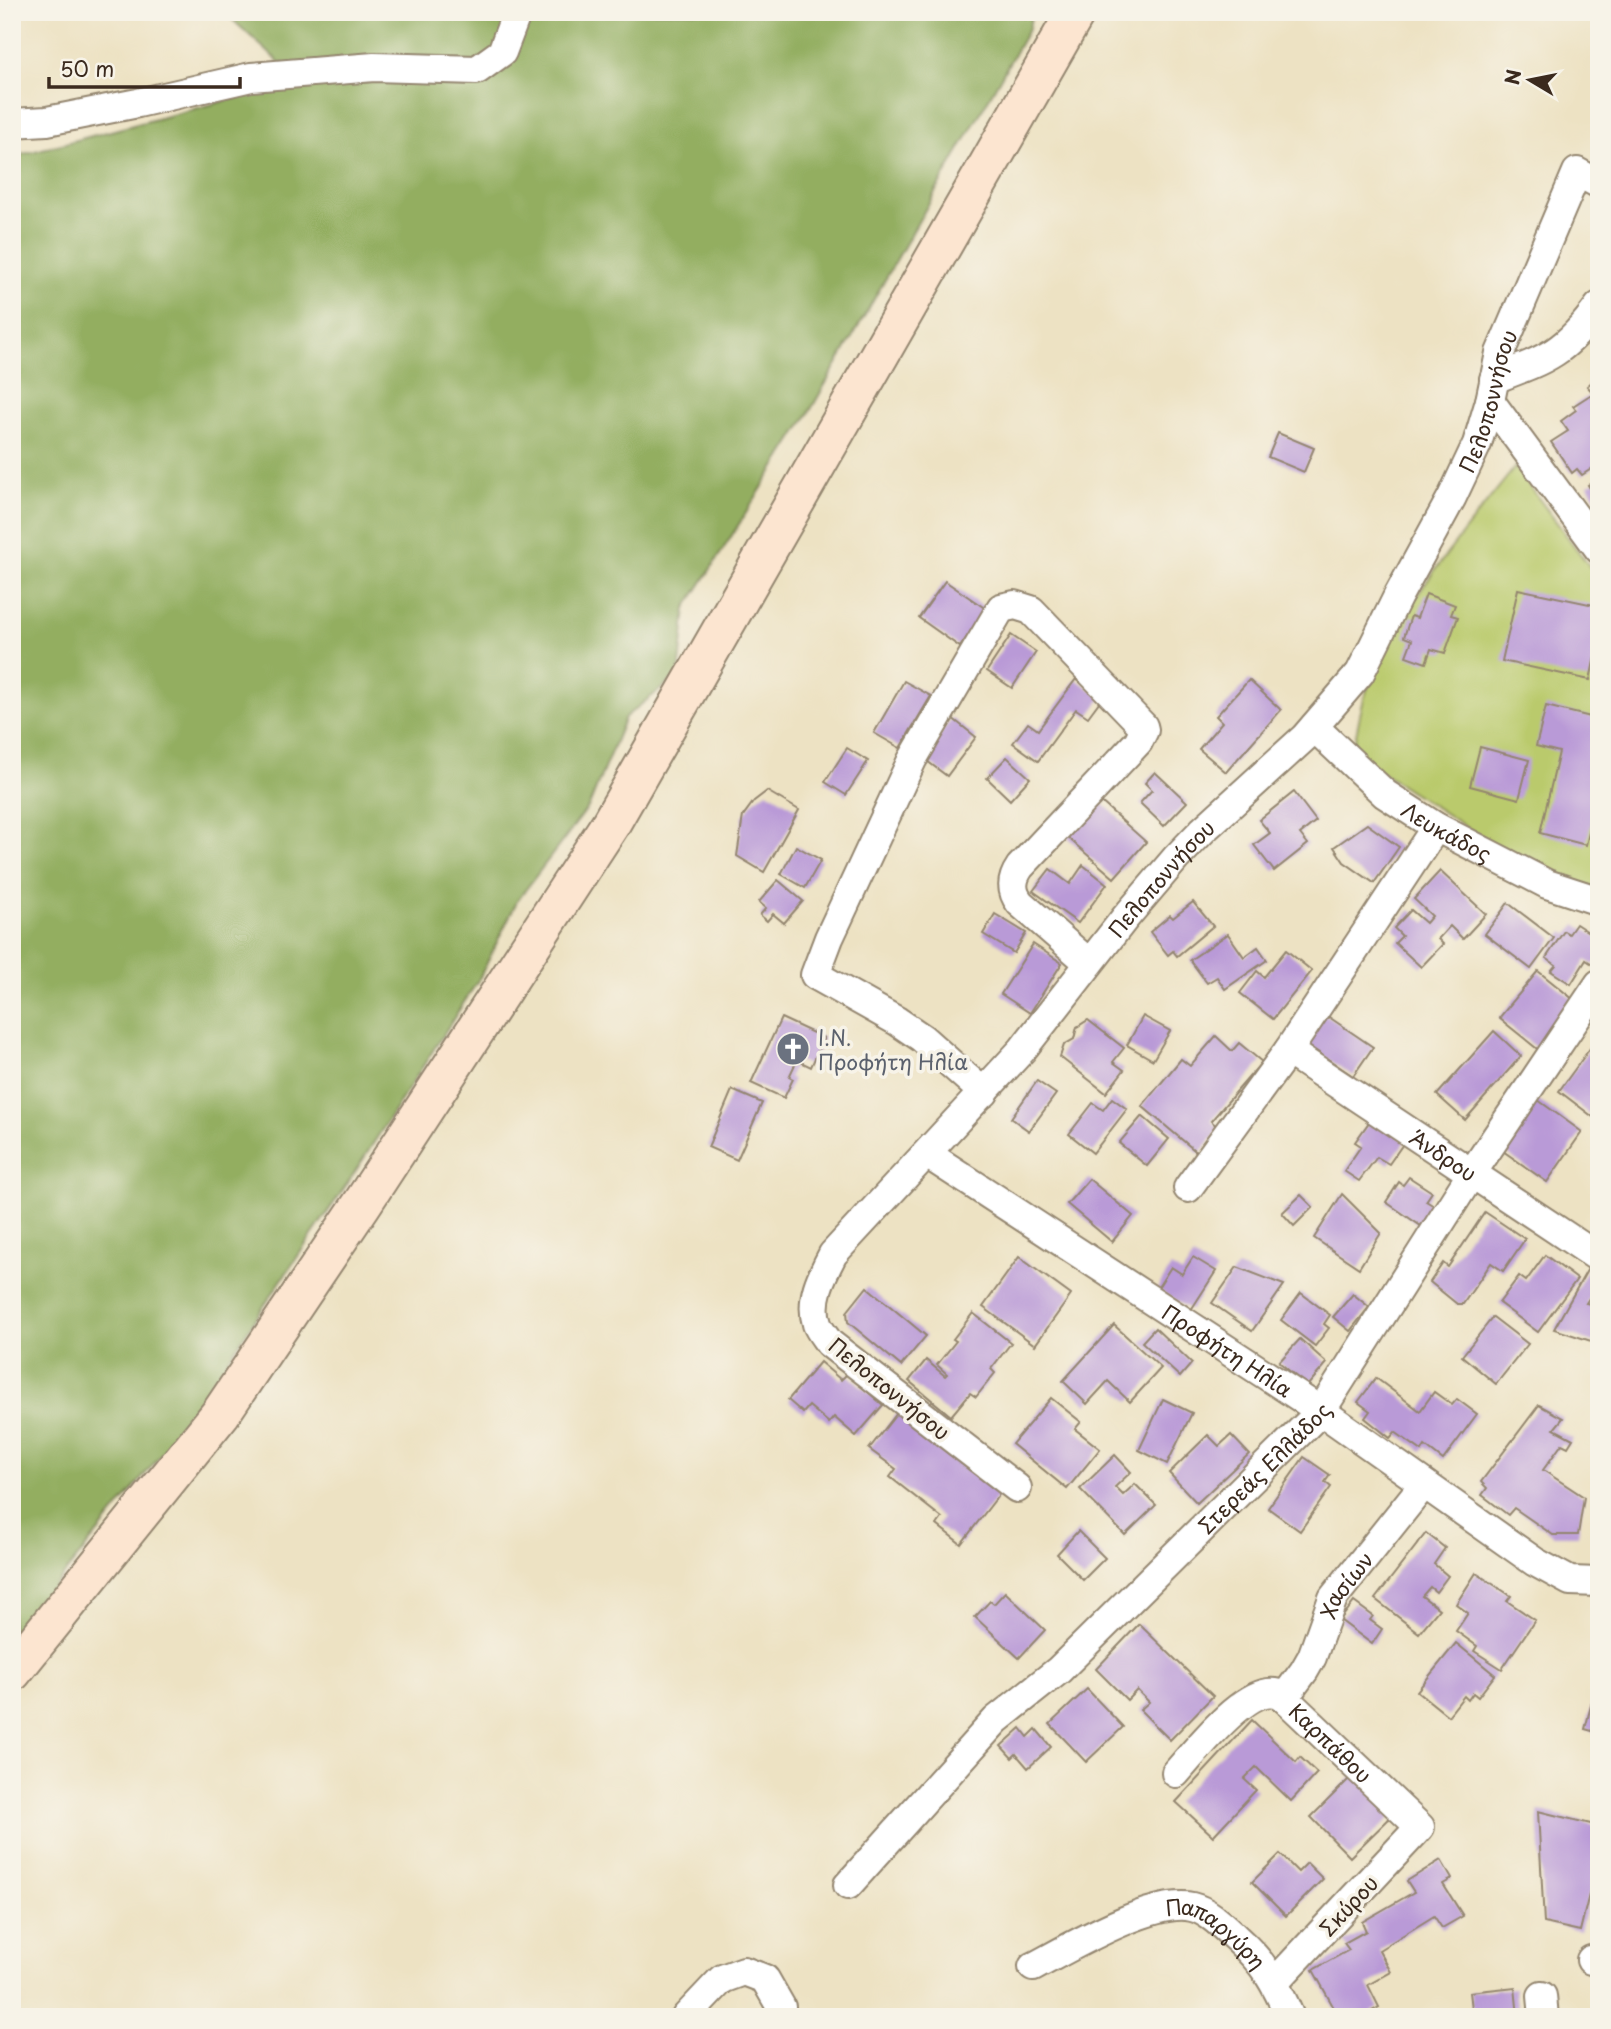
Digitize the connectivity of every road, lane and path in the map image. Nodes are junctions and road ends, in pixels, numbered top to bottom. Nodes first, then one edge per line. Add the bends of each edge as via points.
1 (517, 12) edge
2 (1076, 12) edge
3 (12, 123) edge
4 (1588, 178) edge
5 (1597, 310) edge
6 (1492, 390) junction
7 (1599, 549) edge
8 (1314, 727) junction
9 (1436, 827) junction
10 (1599, 901) edge
11 (1089, 963) junction
12 (1599, 984) edge
13 (1288, 1051) junction
14 (984, 1093) junction
15 (927, 1154) junction
16 (1472, 1173) junction
17 (1188, 1188) dead end
18 (1599, 1258) edge
19 (1321, 1411) junction
20 (1424, 1484) junction
21 (1017, 1488) dead end
22 (1599, 1582) edge
23 (12, 1672) edge
24 (1284, 1698) junction
25 (1176, 1773) dead end
26 (1420, 1827) joint
27 (848, 1885) dead end
28 (1033, 1967) dead end
29 (1275, 1982) junction
30 (686, 2017) edge
31 (779, 2017) edge
32 (1290, 2017) edge

1 - 3 street via 502,52 477,70 374,67 251,76 47,121
2 - 23 street via 611,823 221,1413
4 - 6 street, Πελοποννήσου via 1500,353
5 - 6 street via 1554,354
6 - 7 street
6 - 8 street, Πελοποννήσου via 1461,480 1367,662
8 - 9 street, Λευκάδος via 1385,794
8 - 11 street, Πελοποννήσου via 1185,849
9 - 10 street, Λευκάδος via 1548,884
9 - 13 street
11 - 14 street, Πελοποννήσου via 1038,1032
11 - 14 street via 1020,903 1014,895 1013,878 1144,730 1031,610 1015,605 1001,608 912,760 815,975 922,1038
12 - 16 street, Στερεάς Ελλάδος
13 - 16 street, Άνδρου
13 - 17 street
14 - 15 street, Πελοποννήσου
15 - 19 street, Προφήτη Ηλία
15 - 21 street, Πελοποννήσου via 834,1254 820,1279 817,1324 829,1343
16 - 18 street, Άνδρου
16 - 19 street, Στερεάς Ελλάδος
19 - 20 street, Προφήτη Ηλία
19 - 27 street, Στερεάς Ελλάδος via 1059,1670 996,1720
20 - 22 street, Προφήτη Ηλία via 1535,1562 1570,1581
20 - 24 street, Χασίων via 1333,1598 1312,1657
24 - 25 street, Καρπάθου via 1270,1692 1238,1708
24 - 26 street, Καρπάθου
26 - 29 street, Σκύρου
28 - 29 street, Παπαργύρη via 1113,1927 1163,1908 1182,1906 1208,1915 1247,1948
29 - 32 street, Παπαργύρη
30 - 31 street via 722,1979 744,1971 765,1979 781,2007

